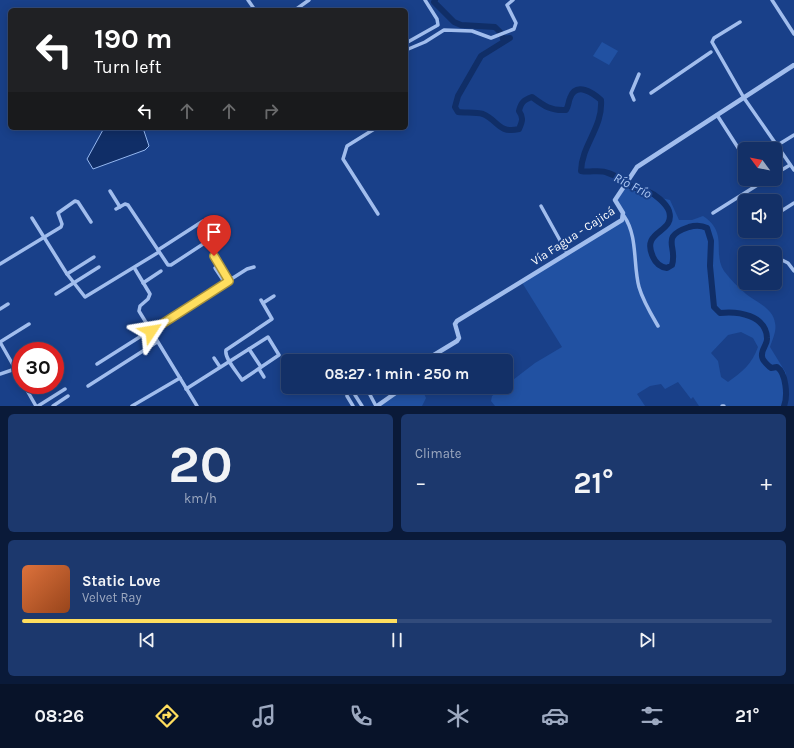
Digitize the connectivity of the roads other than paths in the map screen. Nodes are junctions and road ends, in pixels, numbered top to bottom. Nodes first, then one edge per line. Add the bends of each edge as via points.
1 (309, 0) edge
2 (424, 0) edge
3 (513, 0) edge
4 (772, 0) edge
5 (298, 8) edge
6 (740, 22) dead end
7 (794, 34) edge
8 (408, 42) edge
9 (408, 49) edge
10 (710, 52) dead end
11 (794, 65) edge
12 (639, 74) dead end
13 (651, 93) dead end
14 (744, 98) junction
15 (634, 100) dead end
16 (717, 115) junction
17 (373, 130) edge
18 (794, 135) edge
19 (773, 142) edge
20 (782, 142) edge
21 (738, 148) edge
22 (782, 154) edge
23 (790, 165) junction
24 (782, 170) edge
25 (794, 170) edge
26 (756, 186) edge
27 (110, 191) dead end
28 (794, 203) edge
29 (541, 206) dead end
30 (782, 211) edge
31 (713, 213) dead end
32 (378, 214) dead end
33 (624, 216) junction
34 (32, 218) dead end
35 (204, 221) dead end
36 (91, 222) dead end
37 (223, 232) dead end
38 (45, 238) junction
39 (159, 251) junction
40 (567, 252) junction
41 (214, 256) dead end
42 (94, 257) dead end
43 (782, 261) edge
44 (0, 264) edge
45 (99, 267) dead end
46 (254, 267) dead end
47 (215, 268) dead end
48 (135, 269) junction
49 (160, 271) dead end
50 (794, 271) edge
51 (67, 274) junction
52 (229, 281) junction
53 (74, 283) junction
54 (143, 283) junction
55 (225, 283) junction
56 (56, 294) dead end
57 (274, 296) dead end
58 (8, 304) dead end
59 (0, 309) edge
60 (29, 324) dead end
61 (658, 326) dead end
62 (151, 331) junction
63 (0, 342) edge
64 (158, 342) junction
65 (249, 349) junction
66 (436, 354) edge
67 (214, 358) dead end
68 (12, 362) edge
69 (230, 362) junction
70 (97, 364) dead end
71 (220, 367) junction
72 (260, 368) junction
73 (12, 370) edge
74 (0, 374) edge
75 (264, 377) dead end
76 (180, 378) junction
77 (88, 386) dead end
78 (186, 389) junction
79 (30, 394) edge
80 (56, 394) edge
81 (370, 394) edge
82 (394, 394) edge
83 (355, 395) dead end
84 (68, 396) dead end
85 (347, 396) dead end
86 (37, 406) edge
87 (53, 406) edge
88 (132, 406) edge
89 (197, 406) edge
90 (353, 406) edge
91 (362, 406) edge
92 (376, 406) edge

1 - 5 street
2 - 8 street via 437,19 438,25
3 - 9 street via 507,5 516,26 505,34 491,38 478,32 449,29
4 - 7 street
6 - 14 street via 714,38 712,42
10 - 13 street
11 - 14 street, Vía Fagua - Cajicá via 785,68
12 - 15 street via 631,93
14 - 16 street, Vía Fagua - Cajicá
14 - 19 street
16 - 21 street
16 - 33 street, Vía Fagua - Cajicá via 637,166 615,200
17 - 32 street via 347,146 344,159
18 - 20 street
22 - 23 street
23 - 24 street
23 - 25 street
26 - 31 street
27 - 39 street via 118,208 128,205
28 - 30 street
29 - 40 street
33 - 40 street, Vía Fagua - Cajicá via 622,220
33 - 61 street via 631,233 639,286
34 - 38 street
35 - 39 street
36 - 38 street via 75,201 58,213 62,226
37 - 39 street via 171,265 166,264
38 - 44 street
38 - 51 street
39 - 48 street
40 - 66 street, Vía Fagua - Cajicá via 457,321 455,324 459,338
41 - 52 street
42 - 51 street
43 - 50 street via 788,263
45 - 53 street
46 - 52 street
47 - 55 street
48 - 53 street via 88,296 83,296
48 - 54 street
49 - 54 street
51 - 53 street
52 - 55 street
53 - 56 street
54 - 62 street via 150,297 138,309
55 - 62 street
57 - 69 street via 262,302 272,319 226,350
58 - 59 street
60 - 63 street
62 - 64 street
62 - 70 street
63 - 68 street
64 - 76 street
64 - 77 street
65 - 69 street
65 - 72 street
65 - 72 street via 268,337 279,355
67 - 71 street
69 - 71 street
69 - 72 street via 242,380
71 - 78 street
72 - 75 street
73 - 74 street
76 - 78 street
76 - 88 street
78 - 89 street
79 - 86 street
80 - 86 street
81 - 92 street
82 - 92 street
83 - 91 street
84 - 87 street
85 - 90 street

